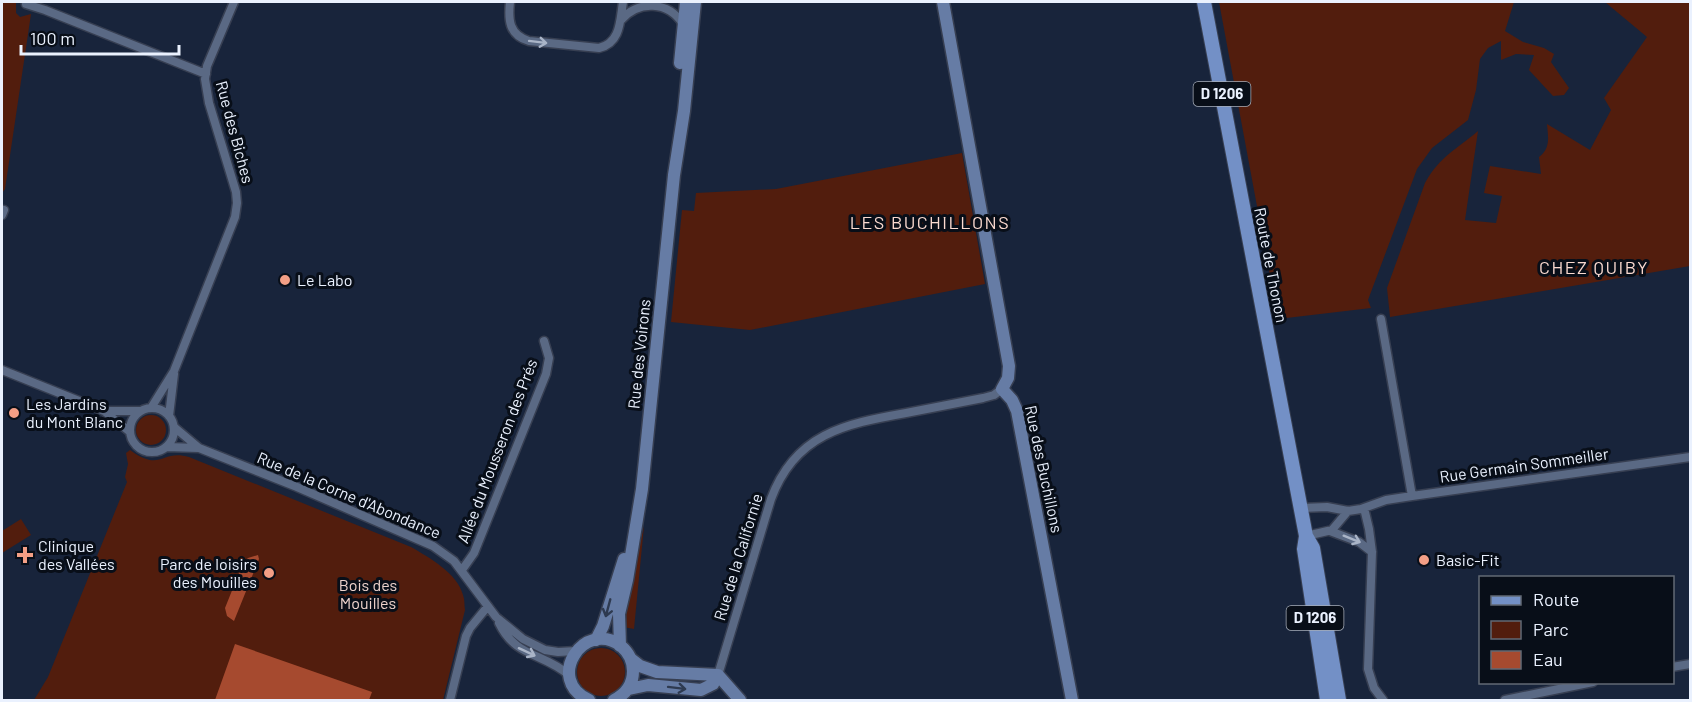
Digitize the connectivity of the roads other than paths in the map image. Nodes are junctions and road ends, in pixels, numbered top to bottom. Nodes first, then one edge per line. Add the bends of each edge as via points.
1 (234, 2) edge
2 (510, 2) edge
3 (623, 2) edge
4 (686, 2) edge
5 (694, 2) edge
6 (943, 2) edge
7 (1204, 2) edge
8 (26, 4) dead end
9 (620, 20) junction
10 (683, 24) junction
11 (206, 74) junction
12 (674, 175) junction
13 (1381, 319) dead end
14 (544, 341) dead end
15 (2, 370) edge
16 (174, 371) junction
17 (1002, 389) junction
18 (151, 408) junction
19 (104, 411) junction
20 (140, 411) junction
21 (169, 416) junction
22 (174, 427) junction
23 (130, 432) junction
24 (166, 447) junction
25 (199, 448) junction
26 (1690, 458) edge
27 (1412, 496) junction
28 (1301, 508) junction
29 (1364, 508) junction
30 (1348, 511) junction
31 (1330, 531) junction
32 (633, 536) junction
33 (1306, 536) junction
34 (1372, 552) junction
35 (462, 570) junction
36 (489, 606) junction
37 (496, 617) junction
38 (596, 640) junction
39 (620, 646) junction
40 (576, 651) junction
41 (631, 659) junction
42 (1690, 664) edge
43 (1674, 667) edge
44 (569, 675) junction
45 (718, 675) junction
46 (1583, 684) edge
47 (628, 689) junction
48 (450, 700) edge
49 (589, 700) edge
50 (614, 700) edge
51 (740, 700) edge
52 (1072, 700) edge
53 (1327, 700) edge
54 (1339, 700) edge
55 (1383, 700) edge
56 (1505, 700) edge

1 - 11 street, Rue des Biches
2 -> 9 street via 511,28 529,41 603,47 614,39
3 - 9 street
4 - 10 street, Rue des Voirons
5 - 12 street, Rue des Voirons
6 - 17 street via 1009,366
7 - 28 main road, Route de Thonon / D 1206
8 - 11 street
9 - 10 street via 632,9 653,4 670,10
10 - 12 street, Rue des Voirons
11 - 16 street, Rue des Biches via 209,103 237,203 230,233
12 - 32 street, Rue des Voirons via 642,489
13 - 27 street
14 - 35 street, Allée du Mousseron des Prés via 549,358 546,374 474,553
15 - 19 street
16 - 18 street, Rue des Biches
16 - 21 street, Rue des Biches
17 - 45 street, Rue de la Californie via 983,398 850,424 819,438 797,456 771,499
17 - 52 street, Rue des Buchillons via 1016,408
18 - 20 street
18 - 21 street
19 - 20 street
19 - 23 street
20 - 23 street via 133,418
21 - 22 street
22 - 24 street
22 - 25 street, Rue de la Corne d'Abondance
23 - 24 street via 143,450 155,452
24 - 25 street, Rue de la Corne d'Abondance
25 - 35 street, Rue de la Corne d'Abondance via 409,534 443,552
26 - 27 street, Rue Germain Sommeiller
27 - 29 street, Rue Germain Sommeiller
28 - 30 street, Rue Germain Sommeiller
28 - 33 main road, Route de Thonon / D 1206
29 - 30 street, Rue Germain Sommeiller
29 - 34 street
30 - 31 street
31 - 33 street
31 -> 34 street via 1359,542
32 -> 38 street, Rue des Voirons
32 - 39 street, Rue des Voirons via 618,614
33 - 53 main road, Route de Thonon / D 1206 via 1304,549
33 - 54 main road, Route de Thonon / D 1206 via 1313,548
34 - 55 street via 1368,669
35 - 36 street, Rue de la Corne d'Abondance
36 - 37 street, Rue de la Corne d'Abondance
36 - 48 street via 466,636
37 - 40 street, Rue de la Corne d'Abondance via 537,647
37 -> 44 street, Rue de la Corne d'Abondance via 512,643 555,663
38 - 39 street
38 - 40 street
39 - 41 street
40 - 44 street
41 - 45 street via 657,672
41 - 47 street via 633,674
42 - 43 street
44 - 49 street via 575,691
47 -> 45 street via 648,686 701,690
45 - 51 street
46 - 56 street
47 - 50 street

